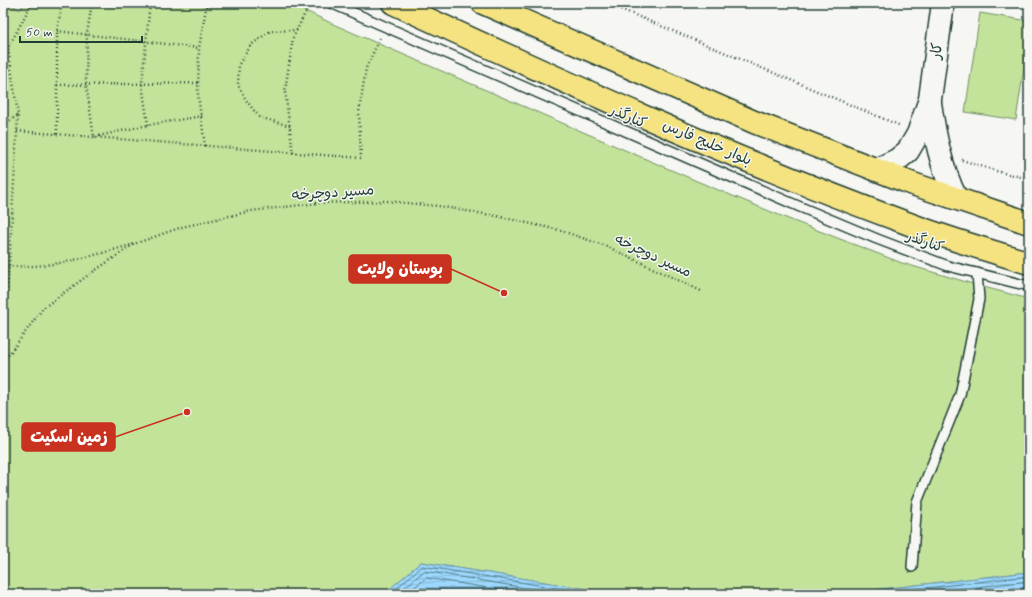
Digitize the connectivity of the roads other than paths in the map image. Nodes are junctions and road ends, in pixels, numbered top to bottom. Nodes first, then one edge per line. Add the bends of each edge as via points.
1 (331, 3) edge
2 (393, 3) edge
3 (483, 3) edge
4 (944, 3) edge
5 (930, 99) junction
6 (876, 170) junction
7 (956, 198) junction
8 (1029, 223) edge
9 (1029, 263) edge
10 (977, 273) junction
11 (1029, 286) edge
12 (912, 567) dead end

1 - 10 lane, کنارگذر via 805,209 941,263
2 - 9 main road, بلوار خلیج فارس via 566,83 782,175 906,223
3 - 6 main road via 754,122
4 - 5 street, کار
5 - 6 street via 918,134 908,151 897,160
5 - 7 street via 936,143 948,183
6 - 7 main road
7 - 8 main road
10 - 11 lane, کنارگذر
10 - 12 lane via 979,299 960,395 917,502

